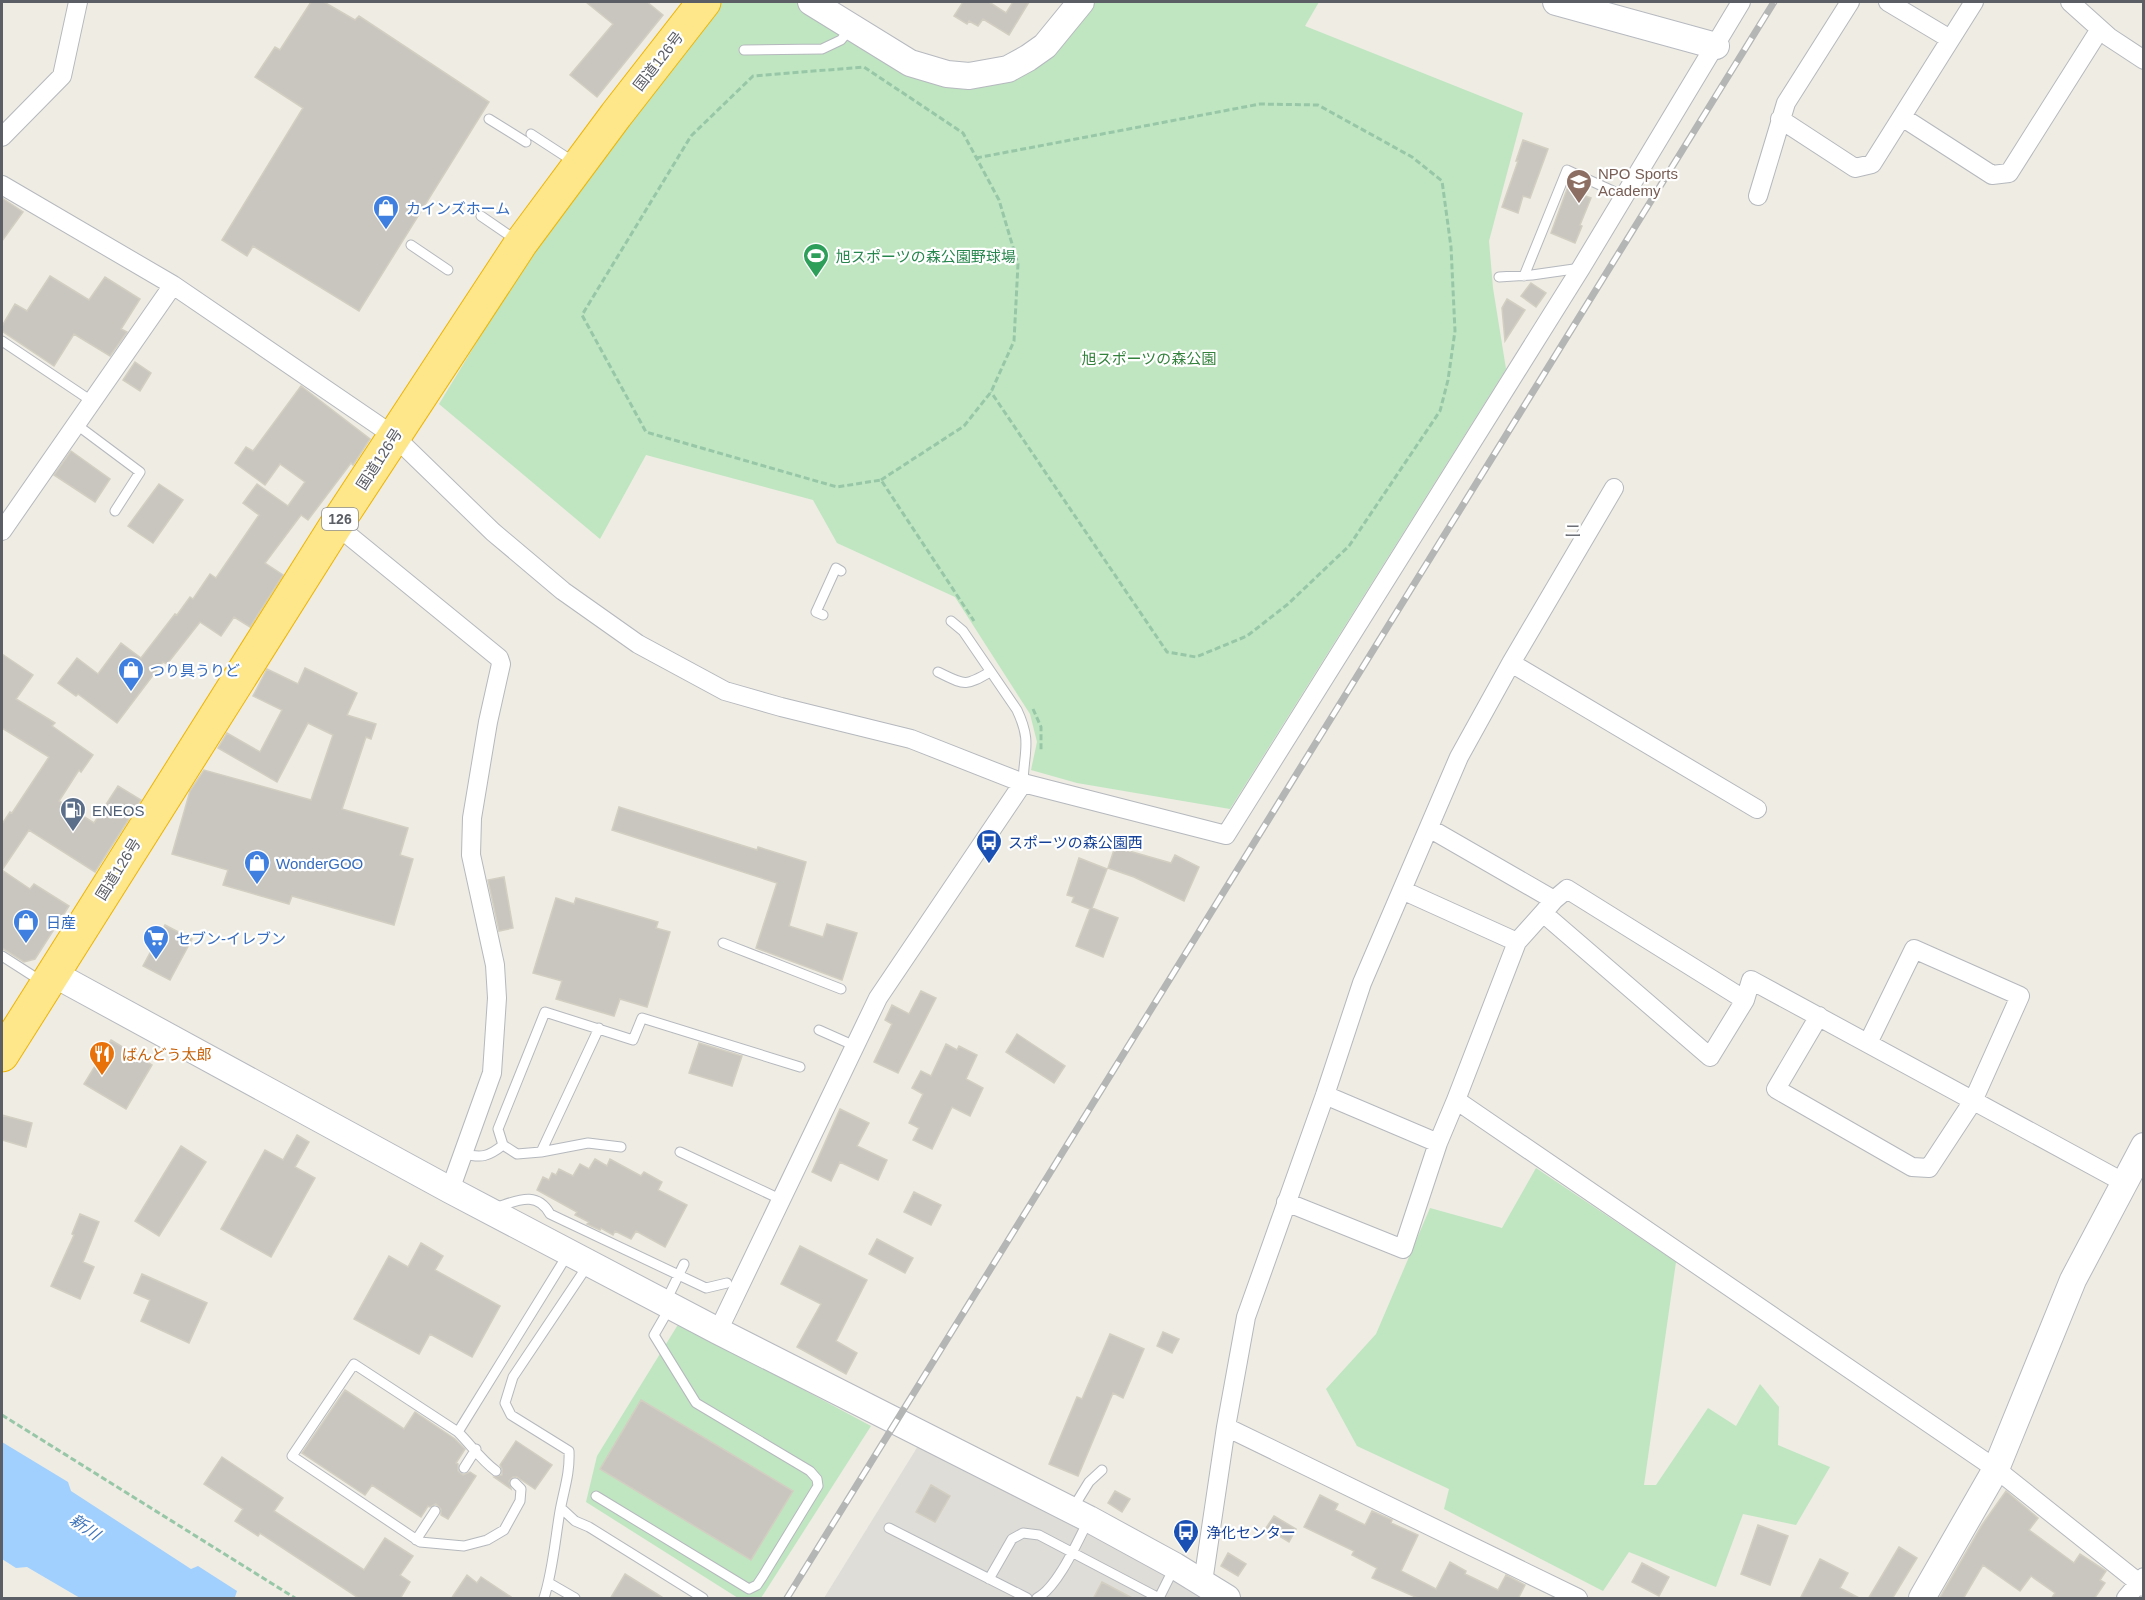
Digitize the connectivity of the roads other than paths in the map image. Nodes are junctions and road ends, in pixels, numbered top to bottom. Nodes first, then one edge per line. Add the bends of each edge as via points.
1 (78, 2) edge
2 (704, 2) edge
3 (811, 2) edge
4 (1081, 2) edge
5 (1741, 2) edge
6 (1850, 2) edge
7 (1888, 2) edge
8 (1974, 2) edge
9 (2070, 2) edge
10 (1570, 3) edge
11 (851, 27) junction
12 (2100, 29) junction
13 (1950, 39) junction
14 (1716, 46) junction
15 (744, 50) dead end
16 (2144, 60) edge
17 (1902, 117) junction
18 (489, 119) dead end
19 (1780, 119) junction
20 (2, 137) edge
21 (579, 165) junction
22 (2, 185) edge
23 (1624, 196) junction
24 (1758, 196) dead end
25 (481, 216) dead end
26 (521, 243) junction
27 (411, 245) dead end
28 (1581, 268) junction
29 (448, 270) dead end
30 (1524, 276) junction
31 (1499, 277) dead end
32 (173, 285) junction
33 (2, 340) edge
34 (93, 402) junction
35 (77, 425) junction
36 (394, 436) junction
37 (1614, 488) dead end
38 (115, 511) dead end
39 (336, 525) junction
40 (2, 531) edge
41 (841, 571) dead end
42 (823, 615) dead end
43 (951, 621) dead end
44 (1511, 663) junction
45 (938, 672) dead end
46 (990, 672) junction
47 (1023, 783) junction
48 (1757, 809) dead end
49 (1429, 828) junction
50 (1402, 890) junction
51 (1548, 906) junction
52 (1517, 942) junction
53 (723, 944) dead end
54 (2, 956) edge
55 (49, 979) junction
56 (841, 989) dead end
57 (1745, 1000) junction
58 (1819, 1016) junction
59 (599, 1028) junction
60 (819, 1030) dead end
61 (1868, 1043) junction
62 (855, 1046) junction
63 (2, 1055) edge
64 (800, 1067) dead end
65 (1325, 1095) junction
66 (1456, 1100) junction
67 (1973, 1101) junction
68 (1438, 1143) junction
69 (503, 1145) junction
70 (2144, 1146) edge
71 (621, 1148) dead end
72 (541, 1152) junction
73 (681, 1152) dead end
74 (463, 1154) junction
75 (2123, 1182) junction
76 (450, 1190) junction
77 (782, 1200) junction
78 (1286, 1202) junction
79 (488, 1210) junction
80 (579, 1257) junction
81 (684, 1264) dead end
82 (678, 1276) junction
83 (727, 1282) dead end
84 (668, 1305) junction
85 (718, 1331) junction
86 (1226, 1427) junction
87 (458, 1432) junction
88 (476, 1449) junction
89 (464, 1468) dead end
90 (1996, 1469) junction
91 (1102, 1470) dead end
92 (496, 1471) dead end
93 (515, 1483) dead end
94 (596, 1496) dead end
95 (561, 1508) junction
96 (435, 1511) dead end
97 (1080, 1515) junction
98 (889, 1528) dead end
99 (416, 1540) junction
100 (1071, 1553) junction
101 (1175, 1566) junction
102 (989, 1579) junction
103 (549, 1582) junction
104 (1203, 1582) junction
105 (2142, 1582) edge
106 (1042, 1597) edge
107 (1159, 1598) edge
108 (544, 1599) edge
109 (575, 1599) edge
110 (703, 1599) edge
111 (1027, 1599) edge
112 (1227, 1599) edge
113 (1578, 1599) edge
114 (1922, 1599) edge
115 (2126, 1599) edge

1 - 20 street via 62,76
2 - 21 highway, 国道126号 / 126
3 - 11 street
4 - 11 street via 1045,46 1008,69 987,75 947,74 910,63
5 - 14 street
6 - 19 street via 1786,103
7 - 13 street
8 - 13 street
9 - 12 street
10 - 14 street
11 - 15 lane via 841,40 822,49
12 - 16 street
12 - 17 street via 2009,173 1992,175
13 - 17 street
14 - 23 street
17 - 19 street via 1872,164 1855,168
18 - 21 lane
19 - 24 street
21 - 26 highway, 国道126号 / 126
22 - 32 street
23 - 28 street
23 - 30 lane via 1567,170
25 - 26 lane
26 - 36 highway, 国道126号 / 126
27 - 29 lane
28 - 30 lane
28 - 47 street via 1226,835
30 - 31 lane
32 - 34 street
32 - 36 street
33 - 34 lane
34 - 35 street
35 - 38 lane via 140,472
35 - 40 street
36 - 39 highway, 国道126号 / 126
36 - 47 street via 554,584 638,644 725,691 911,739
37 - 44 street
39 - 55 highway, 国道126号 / 126
39 - 74 street via 501,663 472,818 471,845 495,965 492,1073
41 - 42 lane via 836,568 816,612
43 - 46 lane via 963,631
44 - 48 street
44 - 49 street via 1459,757
45 - 46 lane via 968,684
46 - 47 lane via 1023,724 1028,741
47 - 62 street via 878,998
49 - 50 street
49 - 51 street
50 - 52 street
50 - 65 street via 1362,983
51 - 52 street
51 - 57 street via 1567,889
51 - 57 street via 1710,1057
52 - 66 street
53 - 56 lane
54 - 55 lane
55 - 63 highway, 国道126号 / 126
55 - 76 street
57 - 58 street via 1751,980
58 - 61 street
58 - 67 street via 1776,1089 1912,1167 1929,1168
59 - 64 lane via 633,1040 642,1018
59 - 69 lane via 544,1012 498,1129
59 - 72 lane
60 - 62 lane
61 - 67 street
61 - 67 street via 1914,949 2020,996
62 - 77 street
65 - 68 street
65 - 78 street
66 - 68 street
66 - 90 street
67 - 75 street
68 - 78 street via 1403,1249
69 - 72 lane via 517,1154
69 - 74 lane via 481,1158
70 - 75 street
71 - 72 lane via 588,1143
73 - 77 lane
74 - 76 street
75 - 90 street via 2073,1280
76 - 79 street
77 - 85 street
78 - 86 street via 1246,1317
79 - 80 street
79 - 82 lane via 529,1198 539,1201 550,1214
80 - 84 street
80 - 87 lane
80 - 95 lane via 513,1377 505,1403 511,1415 569,1451 570,1471
81 - 82 lane
82 - 83 lane via 706,1288
82 - 84 lane
84 - 85 street
84 - 94 lane via 654,1335 696,1403 810,1471 818,1486 757,1585 749,1589
85 - 97 street
86 - 104 street
86 - 113 street
87 - 88 lane
87 - 99 lane via 354,1364 292,1456
88 - 89 lane
88 - 92 lane
90 - 105 street
90 - 114 street
91 - 97 lane via 1089,1482
93 - 99 lane via 521,1489 520,1501 504,1530 464,1546
95 - 103 lane
95 - 110 lane via 575,1521
96 - 99 lane
97 - 100 lane
97 - 101 street
98 - 102 lane
100 - 102 lane via 1040,1535 1023,1533 1012,1539
100 - 106 lane
100 - 107 lane
101 - 104 street
101 - 107 lane
102 - 111 lane
103 - 108 lane
103 - 109 lane
104 - 112 street
105 - 115 street

